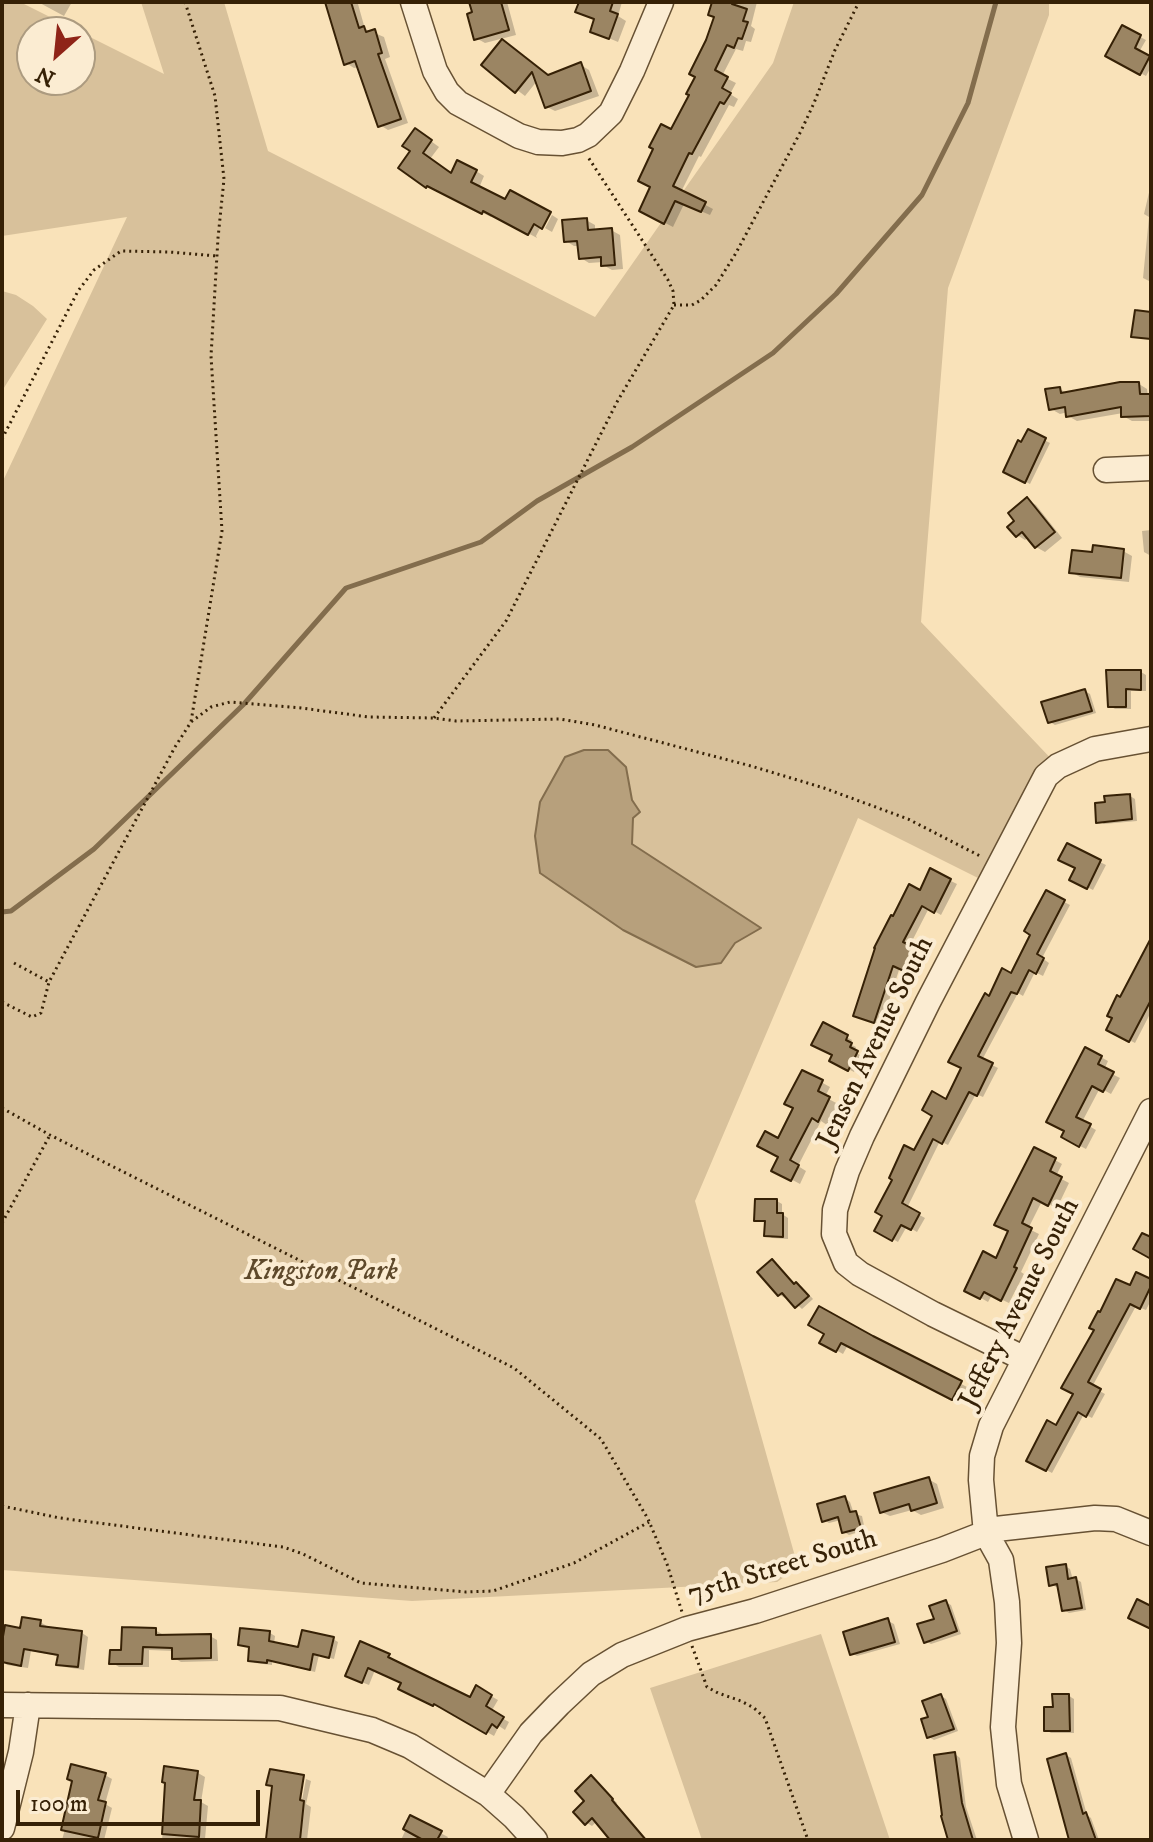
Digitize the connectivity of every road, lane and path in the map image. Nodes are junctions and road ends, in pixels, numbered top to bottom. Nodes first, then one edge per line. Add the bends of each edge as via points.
1 (185, 2) edge
2 (413, 2) edge
3 (661, 2) edge
4 (859, 2) edge
5 (578, 140) junction
6 (217, 256) junction
7 (674, 305) junction
8 (2, 439) edge
9 (1151, 468) edge
10 (1106, 470) dead end
11 (434, 718) junction
12 (191, 722) junction
13 (1151, 739) edge
14 (999, 866) junction
15 (14, 963) dead end
16 (49, 982) junction
17 (2, 1002) edge
18 (2, 1108) edge
19 (1151, 1111) edge
20 (50, 1135) junction
21 (2, 1223) edge
22 (1025, 1359) junction
23 (2, 1506) edge
24 (649, 1522) junction
25 (986, 1533) junction
26 (1151, 1533) edge
27 (687, 1629) junction
28 (2, 1705) edge
29 (28, 1705) junction
30 (488, 1794) junction
31 (2, 1828) edge
32 (535, 1840) edge
33 (808, 1840) edge
34 (1026, 1840) edge

1 - 6 path via 215,96 224,179
2 - 5 street via 435,71 458,103 538,142
3 - 5 street via 611,113
4 - 7 path via 801,131 736,253 701,300
5 - 7 path via 668,280
6 - 8 path via 121,251 94,270 78,291
6 - 12 path via 211,356 222,531
7 - 11 path via 617,402 506,621
9 - 10 street
11 - 12 path via 369,717 230,702 211,707
11 - 14 path via 560,719 595,725 824,788 908,819
12 - 16 path
13 - 14 street, Jensen Avenue South via 1095,749 1046,776
14 - 22 street, Jensen Avenue South via 862,1136 835,1210 834,1234 846,1263 860,1274
15 - 16 path
16 - 17 path via 41,1013 32,1017
18 - 20 path
19 - 22 street, Jeffery Avenue South
20 - 21 path
20 - 24 path via 514,1368 601,1439
22 - 25 street, Jeffery Avenue South via 982,1456
23 - 24 path via 283,1547 361,1583 466,1592 493,1591 574,1563
24 - 27 path
25 - 26 street, 75th Street South via 1095,1518 1116,1519
25 - 27 street, 75th Street South
25 - 34 street, Jeffery Avenue South via 1001,1560 1009,1643 1003,1727 1009,1784
27 - 30 street, 75th Street South via 622,1655 591,1674 531,1733
27 - 33 path via 707,1687 765,1718
28 - 29 street
29 - 30 street via 280,1708 372,1730 410,1746
29 - 31 street
30 - 32 street

